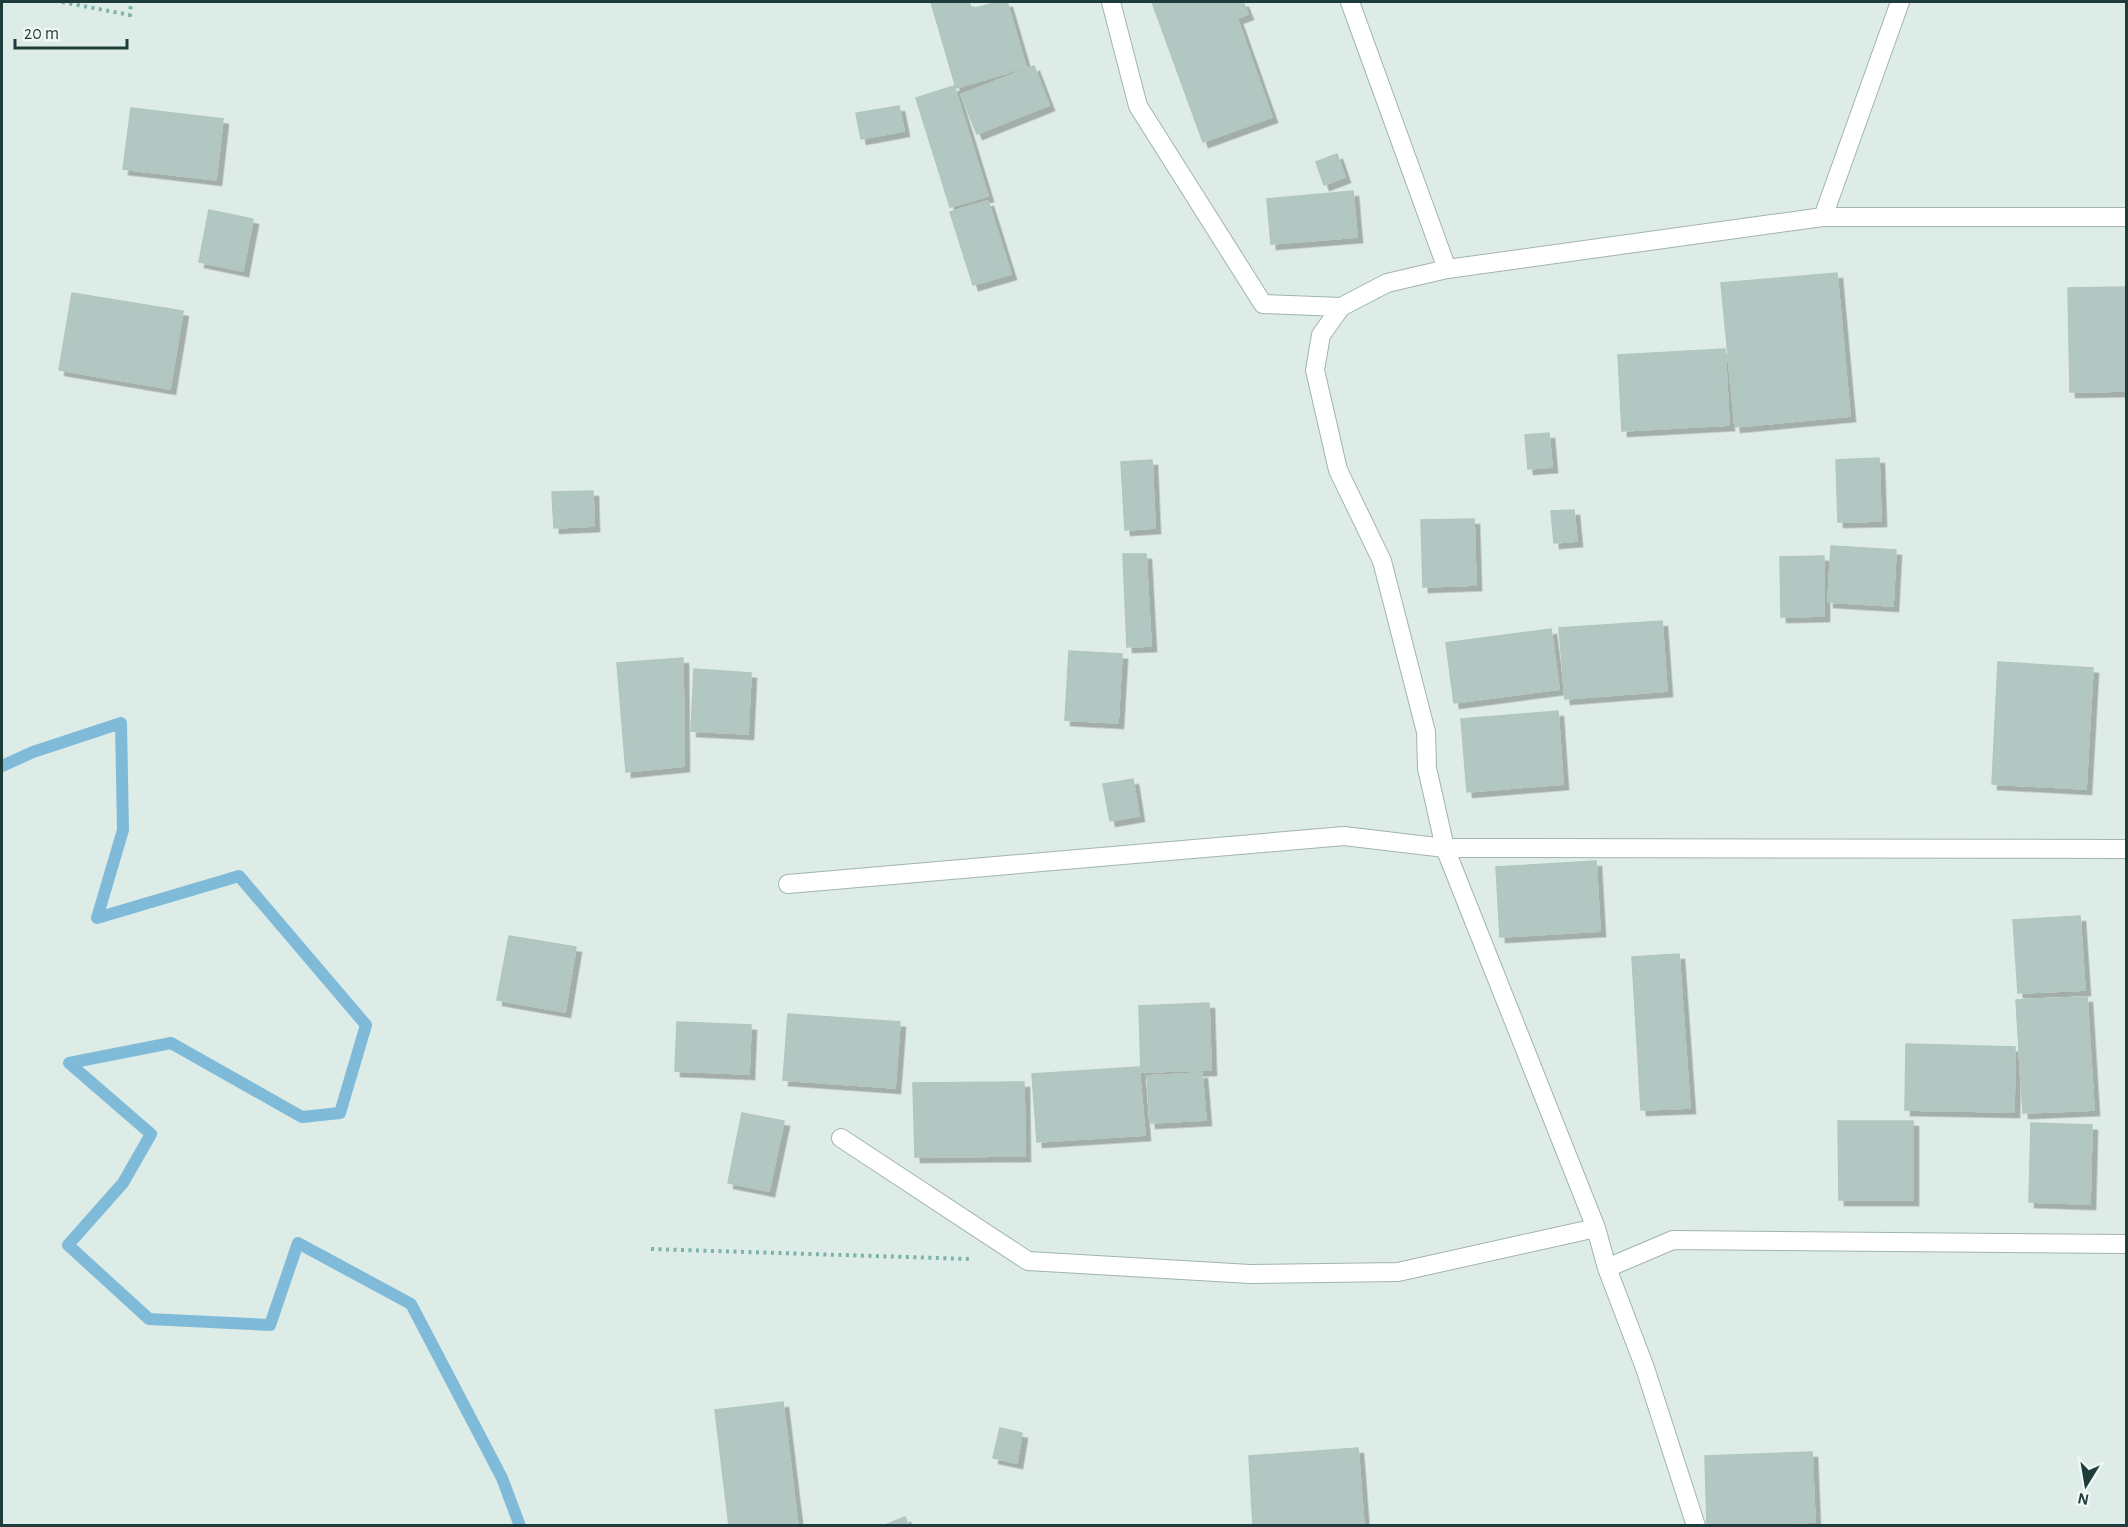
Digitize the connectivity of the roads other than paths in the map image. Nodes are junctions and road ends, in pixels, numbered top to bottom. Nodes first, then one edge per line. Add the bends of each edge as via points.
1 (1112, 2) edge
2 (1350, 2) edge
3 (1900, 2) edge
4 (1823, 217) junction
5 (2127, 217) edge
6 (1447, 269) junction
7 (1341, 307) junction
8 (1445, 848) junction
9 (2127, 849) edge
10 (788, 884) dead end
11 (841, 1138) dead end
12 (1596, 1228) junction
13 (2127, 1245) edge
14 (1607, 1268) junction
15 (1696, 1526) edge

1 - 7 street via 1138,106 1263,304
2 - 6 street
3 - 4 street
4 - 5 street
4 - 6 street
6 - 7 street via 1388,283
7 - 8 street via 1321,335 1314,370 1338,470 1382,561 1426,732 1427,768
8 - 9 street
8 - 10 street via 1344,836
8 - 12 street
11 - 12 street via 1028,1261 1250,1274 1398,1272
12 - 14 street
13 - 14 street via 1673,1240
14 - 15 street via 1645,1368

